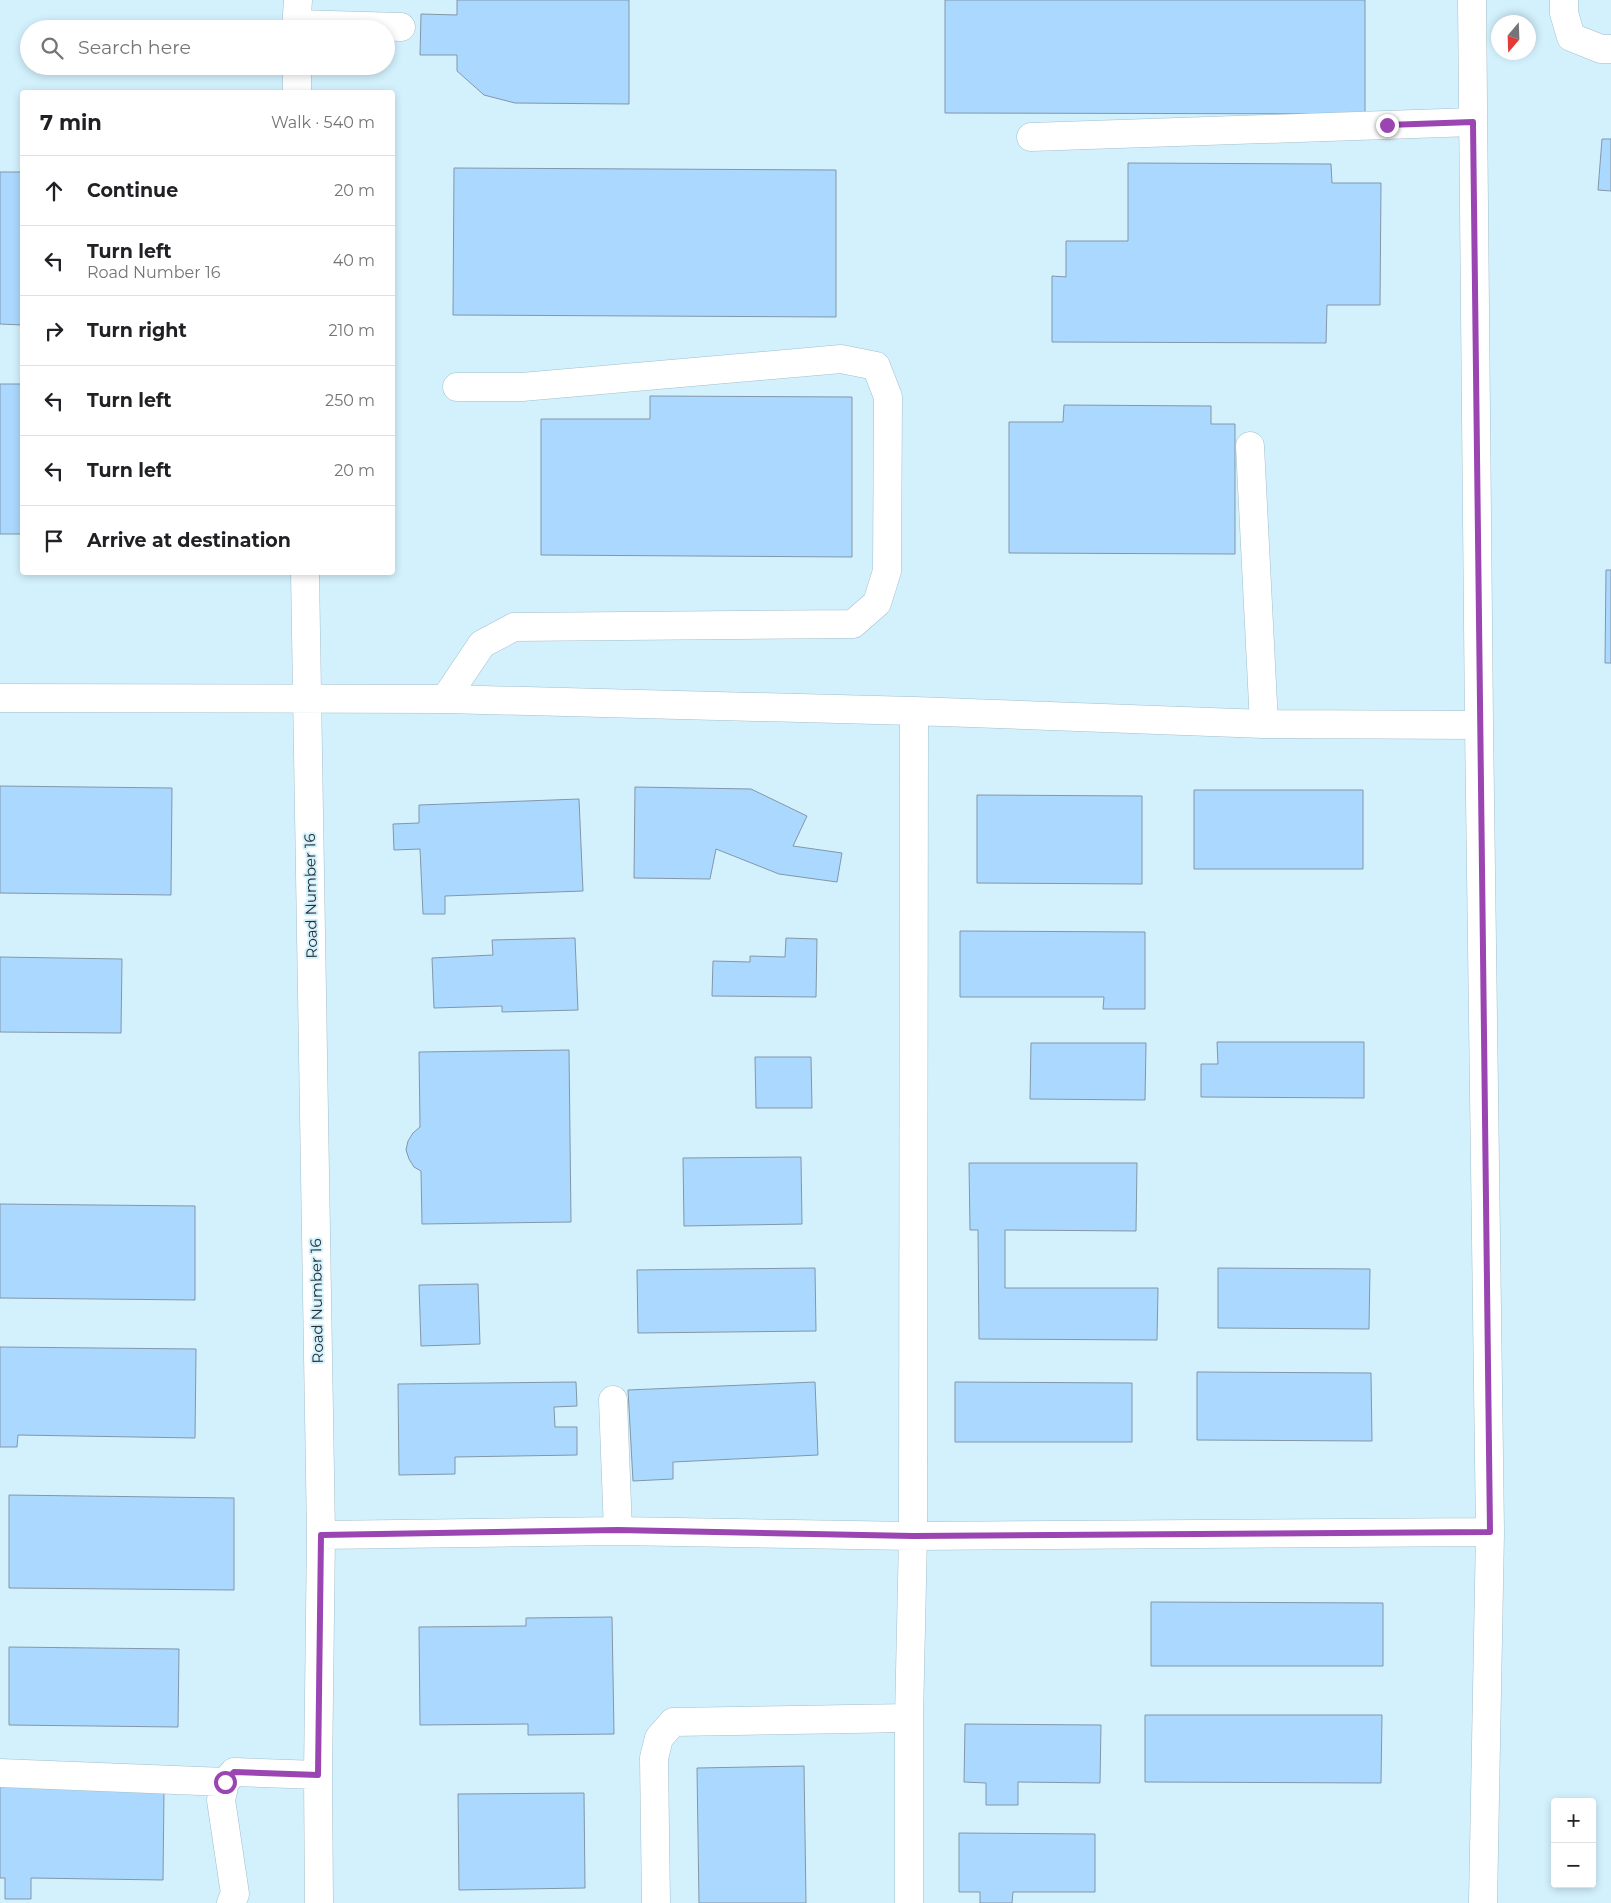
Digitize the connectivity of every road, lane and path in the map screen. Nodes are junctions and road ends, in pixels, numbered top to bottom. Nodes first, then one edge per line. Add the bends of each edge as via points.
1 (1472, 0) edge
2 (1564, 0) edge
3 (296, 18) edge
4 (322, 20) edge
5 (395, 26) edge
6 (401, 26) dead end
7 (1611, 49) edge
8 (297, 75) edge
9 (297, 90) edge
10 (1473, 122) junction
11 (1031, 137) dead end
12 (457, 387) dead end
13 (1250, 446) dead end
14 (305, 575) edge
15 (0, 698) edge
16 (308, 698) junction
17 (446, 698) junction
18 (914, 711) junction
19 (1264, 724) junction
20 (1479, 725) junction
21 (612, 1400) dead end
22 (618, 1530) junction
23 (1490, 1532) junction
24 (321, 1535) junction
25 (913, 1536) junction
26 (909, 1718) junction
27 (0, 1773) edge
28 (318, 1775) junction
29 (225, 1782) junction
30 (231, 1903) edge
31 (319, 1903) edge
32 (656, 1903) edge
33 (910, 1903) edge
34 (1483, 1903) edge

1 - 10 street
2 - 7 street via 1571,37 1601,49
3 - 4 street
5 - 6 street
8 - 9 street
10 - 11 street
10 - 20 street
12 - 17 street via 522,387 841,359 876,366 888,397 887,571 877,603 853,624 514,627 482,644
13 - 19 street
14 - 16 street, Road Number 16
15 - 16 street
16 - 17 street
16 - 24 street, Road Number 16
17 - 18 street
18 - 19 street
18 - 25 street
19 - 20 street
20 - 23 street
21 - 22 street
22 - 24 street
22 - 25 street
23 - 25 street
23 - 34 street
24 - 28 street, Road Number 16
25 - 26 street
26 - 32 street via 672,1722 660,1738 654,1758
26 - 33 street
27 - 29 street
28 - 29 street via 234,1772
28 - 31 street, Road Number 16
29 - 30 street via 221,1800 235,1894

